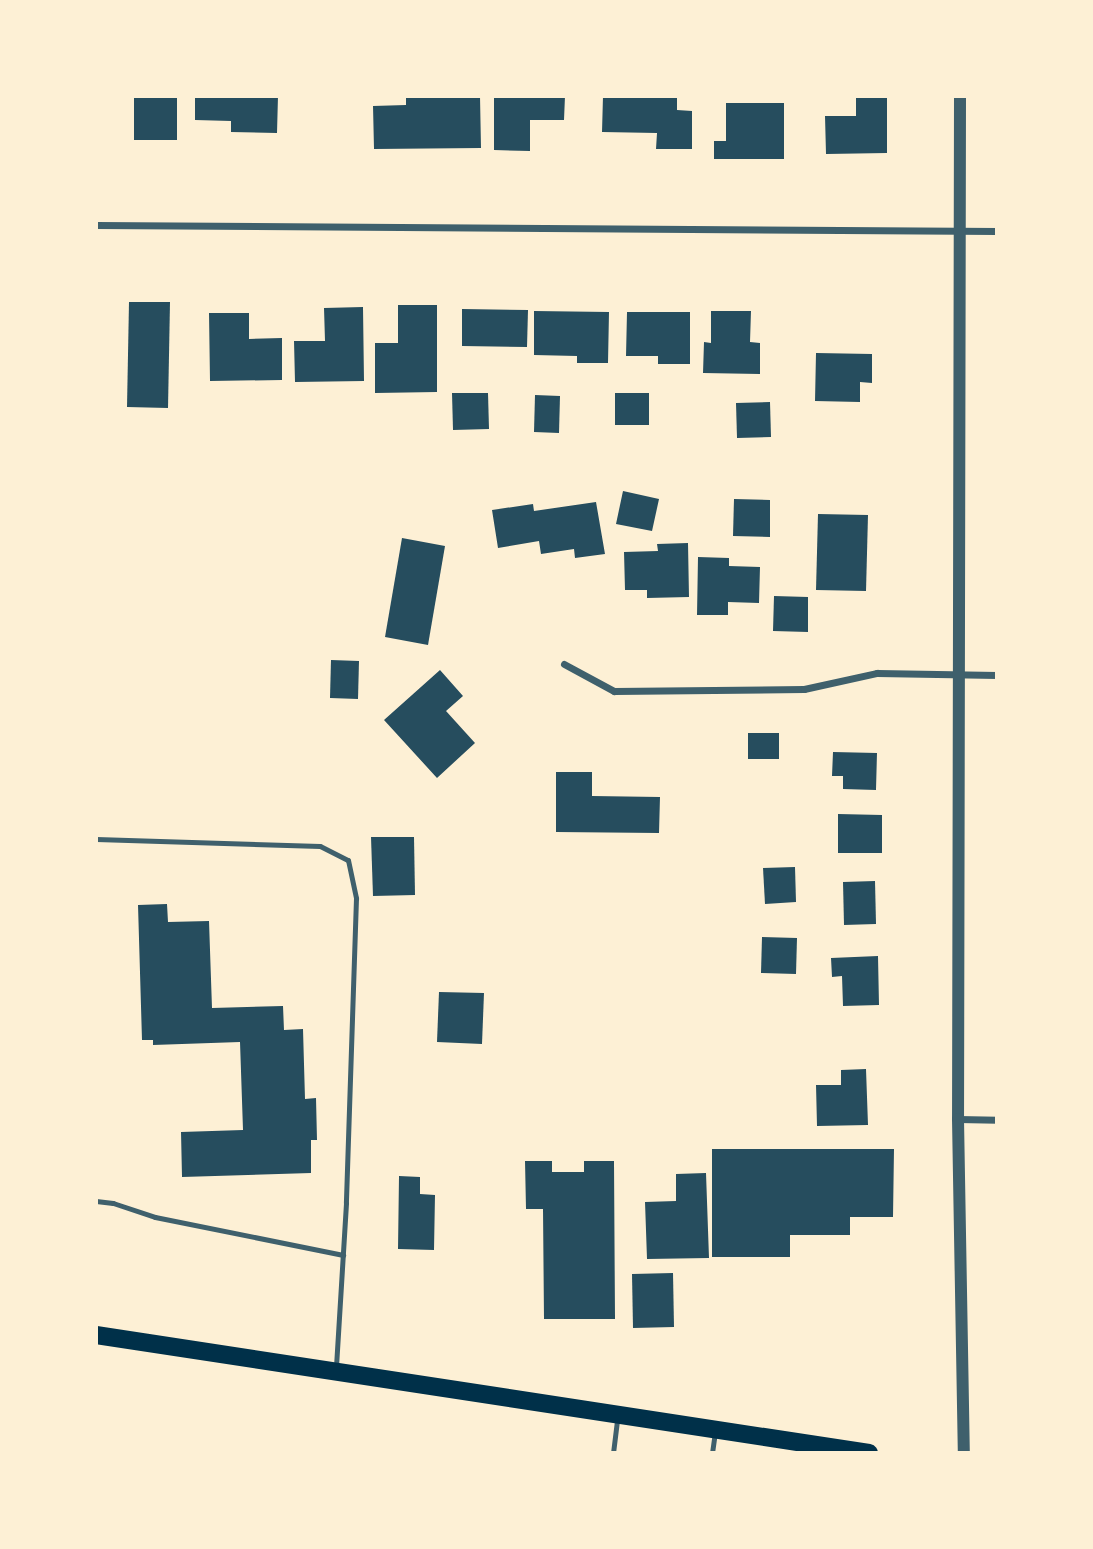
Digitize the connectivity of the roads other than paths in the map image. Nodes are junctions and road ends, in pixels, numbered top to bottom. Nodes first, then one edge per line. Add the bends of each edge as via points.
1 (960, 96) edge
2 (96, 225) edge
3 (960, 231) junction
4 (997, 231) edge
5 (564, 664) dead end
6 (957, 674) junction
7 (997, 675) edge
8 (96, 839) edge
9 (958, 1119) junction
10 (997, 1120) edge
11 (96, 1202) edge
12 (343, 1255) junction
13 (96, 1335) edge
14 (336, 1372) junction
15 (617, 1415) junction
16 (715, 1429) junction
17 (613, 1453) edge
18 (712, 1453) edge
19 (869, 1453) edge
20 (964, 1453) edge

1 - 3 street
2 - 3 street
3 - 4 street
3 - 6 street
5 - 6 street via 614,691 804,689 877,673
6 - 7 street
6 - 9 street
8 - 12 lane via 320,846 348,860 356,898
9 - 10 street
9 - 20 street
11 - 12 lane
12 - 14 lane
13 - 14 main road
14 - 15 main road
15 - 16 main road
15 - 17 lane
16 - 18 lane
16 - 19 main road

